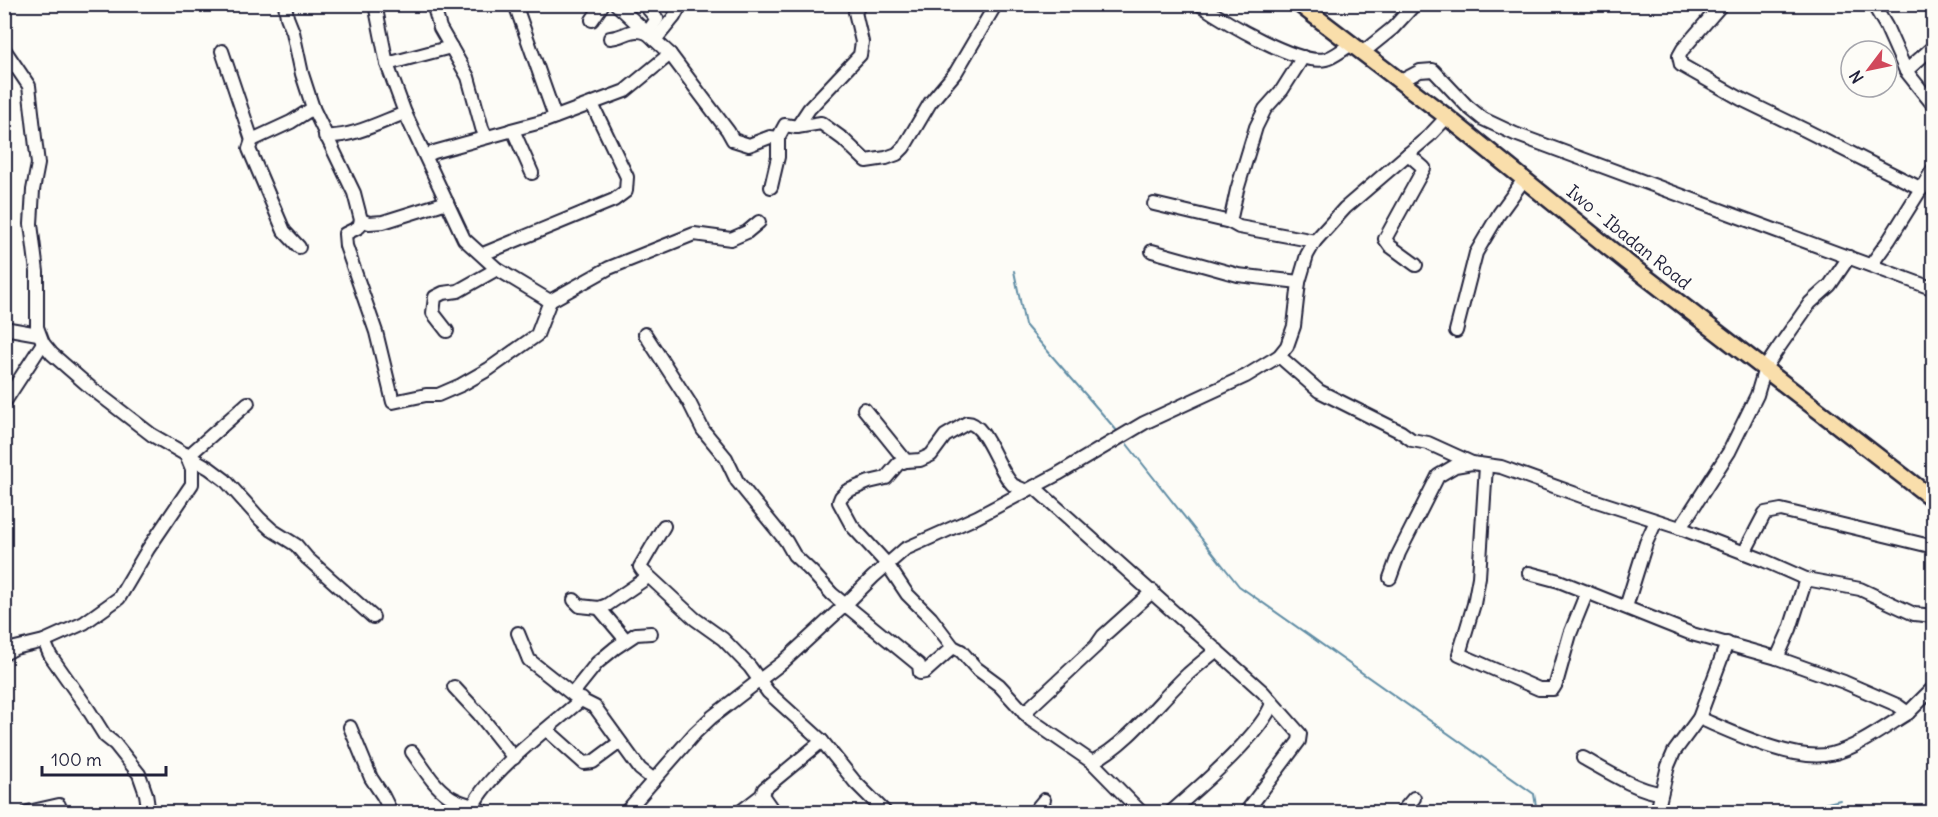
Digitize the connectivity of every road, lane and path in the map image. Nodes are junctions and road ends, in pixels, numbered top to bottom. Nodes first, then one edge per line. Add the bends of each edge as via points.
1 (285, 4) edge
2 (375, 4) edge
3 (433, 4) edge
4 (515, 4) edge
5 (603, 4) edge
6 (616, 4) edge
7 (644, 4) edge
8 (681, 4) edge
9 (860, 4) edge
10 (996, 4) edge
11 (1199, 4) edge
12 (1299, 4) edge
13 (1415, 4) edge
14 (1722, 4) edge
15 (1873, 4) edge
16 (592, 20) dead end
17 (651, 37) junction
18 (610, 38) dead end
19 (451, 46) junction
20 (1934, 46) edge
21 (4, 49) edge
22 (1356, 49) junction
23 (222, 51) dead end
24 (670, 54) junction
25 (1303, 57) junction
26 (387, 64) junction
27 (1906, 71) junction
28 (1399, 82) junction
29 (592, 104) junction
30 (1934, 106) edge
31 (313, 108) junction
32 (405, 114) junction
33 (555, 117) junction
34 (1447, 117) junction
35 (797, 127) junction
36 (511, 130) junction
37 (325, 135) junction
38 (486, 137) junction
39 (778, 138) junction
40 (252, 140) junction
41 (1408, 154) junction
42 (426, 156) junction
43 (1934, 168) edge
44 (532, 173) dead end
45 (1525, 178) junction
46 (771, 187) dead end
47 (1922, 189) junction
48 (447, 202) junction
49 (1154, 204) dead end
50 (361, 220) junction
51 (759, 222) dead end
52 (1230, 222) junction
53 (1315, 241) junction
54 (299, 247) dead end
55 (1152, 251) dead end
56 (483, 254) junction
57 (1850, 257) junction
58 (1416, 265) dead end
59 (1871, 265) junction
60 (496, 268) junction
61 (1299, 282) junction
62 (1934, 289) edge
63 (550, 301) junction
64 (4, 328) edge
65 (447, 331) dead end
66 (1456, 331) dead end
67 (645, 334) dead end
68 (40, 338) junction
69 (1279, 356) junction
70 (1765, 368) junction
71 (4, 403) edge
72 (248, 403) dead end
73 (864, 409) dead end
74 (187, 457) junction
75 (906, 461) junction
76 (1472, 463) junction
77 (1486, 466) junction
78 (1030, 489) junction
79 (1934, 500) edge
80 (1656, 521) junction
81 (663, 526) dead end
82 (1680, 528) junction
83 (1934, 547) edge
84 (1744, 553) junction
85 (887, 564) junction
86 (1529, 573) dead end
87 (648, 577) junction
88 (1390, 578) dead end
89 (1806, 579) junction
90 (1153, 591) junction
91 (1587, 592) junction
92 (574, 600) dead end
93 (845, 605) junction
94 (1626, 607) junction
95 (599, 608) junction
96 (1934, 616) edge
97 (373, 617) dead end
98 (518, 633) dead end
99 (651, 633) dead end
100 (44, 640) junction
101 (626, 640) junction
102 (1727, 643) junction
103 (953, 647) junction
104 (1217, 651) junction
105 (4, 654) edge
106 (1777, 658) junction
107 (758, 681) junction
108 (454, 687) dead end
109 (1934, 687) edge
110 (578, 696) junction
111 (1272, 703) junction
112 (1908, 712) junction
113 (1024, 713) junction
114 (1699, 718) junction
115 (350, 727) dead end
116 (547, 730) junction
117 (822, 741) junction
118 (620, 742) junction
119 (412, 752) dead end
120 (514, 758) junction
121 (1583, 758) dead end
122 (1092, 762) junction
123 (654, 780) junction
124 (1661, 793) junction
125 (762, 795) junction
126 (1414, 798) dead end
127 (1044, 800) dead end
128 (59, 805) dead end
129 (478, 809) edge
130 (28, 813) edge
131 (143, 813) edge
132 (391, 813) edge
133 (626, 813) edge
134 (740, 813) edge
135 (774, 813) edge
136 (885, 813) edge
137 (1034, 813) edge
138 (1141, 813) edge
139 (1171, 813) edge
140 (1246, 813) edge
141 (1402, 813) edge
142 (1657, 813) edge

1 - 31 street
2 - 26 street
3 - 19 street via 440,28
4 - 33 street
5 - 16 street
6 - 17 street
7 - 17 street via 657,19
8 - 17 street via 674,17
9 - 35 street via 855,12 862,42 860,56
10 - 35 street via 956,72 897,154 866,161 821,123
11 - 25 street via 1268,44
12 - 22 main road, Iwo - Ibadan Road
13 - 22 street via 1393,28
14 - 47 street via 1683,49 1679,56 1681,65
15 - 27 street
17 - 18 street via 631,30
17 - 24 street
19 - 26 street
19 - 38 street via 468,77
20 - 27 street
21 - 68 street via 29,86 37,152 32,224
22 - 25 street via 1326,59
22 - 28 main road, Iwo - Ibadan Road
23 - 40 street
24 - 29 street via 625,92
24 - 39 street via 732,140 749,145
25 - 52 street via 1256,127
26 - 32 street
27 - 30 street
28 - 34 main road, Iwo - Ibadan Road
28 - 57 street via 1420,71 1433,70 1467,106 1515,134
29 - 33 street
29 - 56 street via 627,177 626,191 614,200
31 - 37 street
31 - 40 street
32 - 37 street via 342,135
32 - 42 street
33 - 36 street
34 - 41 street
34 - 45 main road, Iwo - Ibadan Road
35 - 39 street via 786,125
36 - 38 street
36 - 44 street
37 - 50 street via 354,193
38 - 42 street
39 - 46 street
40 - 54 street via 249,149 284,231
41 - 53 street via 1345,208
41 - 58 street via 1424,168 1385,239
42 - 48 street
43 - 47 street
45 - 66 street via 1476,253
45 - 70 main road, Iwo - Ibadan Road
47 - 59 street
48 - 50 street via 383,222
48 - 56 street via 464,239
49 - 52 street
50 - 63 street via 359,226 345,234 346,246 376,332 393,402 438,395 489,369 537,335
51 - 63 street via 730,239 694,234 609,268
52 - 53 street
53 - 61 street
55 - 61 street via 1238,275
56 - 60 street
57 - 59 street
57 - 70 street via 1830,285 1810,303
59 - 62 street
60 - 63 street
60 - 65 street via 458,291 435,297 433,313
61 - 69 street via 1294,326
64 - 68 street
67 - 93 street via 737,481 795,555
68 - 71 street
68 - 74 street via 52,354 109,402
69 - 76 street via 1337,402 1412,440 1428,442
69 - 78 street via 1246,376 1144,423
70 - 79 main road, Iwo - Ibadan Road
70 - 82 street via 1757,395 1729,452
72 - 74 street
73 - 75 street
74 - 97 street via 225,480 260,519 296,545
74 - 100 street via 192,484 119,598 84,623
75 - 78 street via 931,455 945,436 971,422 980,429 1013,484
75 - 85 street via 886,478 847,491 839,502 852,526
76 - 77 street
76 - 88 street via 1455,466 1438,476
77 - 80 street via 1501,467
77 - 91 street via 1479,577 1459,654 1539,689 1553,689
78 - 85 street via 905,549
78 - 90 street via 1077,524
80 - 82 street
80 - 94 street
81 - 87 street via 640,567
82 - 84 street
83 - 84 street via 1781,510 1765,513
84 - 89 street
85 - 93 street
85 - 103 street via 907,594
86 - 91 street
87 - 95 street
87 - 107 street via 723,639
89 - 96 street via 1860,589 1914,614
89 - 106 street
90 - 104 street
90 - 113 street
91 - 94 street
92 - 95 street via 580,606
93 - 103 street via 919,665 920,672 925,672
93 - 107 street
94 - 102 street via 1692,634
95 - 101 street
98 - 110 street via 529,660
99 - 101 street via 636,634
100 - 105 street
100 - 131 street via 105,736 139,774 147,795 148,807
101 - 110 street via 597,663
102 - 106 street
102 - 114 street
103 - 113 street via 999,685
104 - 111 street
104 - 122 street
106 - 112 street via 1844,682
107 - 117 street
107 - 123 street via 695,734
108 - 120 street
109 - 112 street
110 - 116 street
110 - 118 street via 595,707
111 - 139 street via 1244,744
111 - 140 street via 1300,734 1299,741
112 - 114 street via 1830,755 1796,754
113 - 122 street
114 - 124 street via 1674,752
115 - 132 street
116 - 118 street via 584,763 592,762
116 - 120 street
117 - 125 street via 764,789
117 - 136 street
118 - 123 street via 640,769
119 - 129 street via 430,778 450,797
120 - 129 street via 482,791
121 - 124 street via 1653,793
122 - 138 street
123 - 133 street
124 - 142 street
125 - 134 street
125 - 135 street
126 - 141 street
127 - 137 street
128 - 130 street

